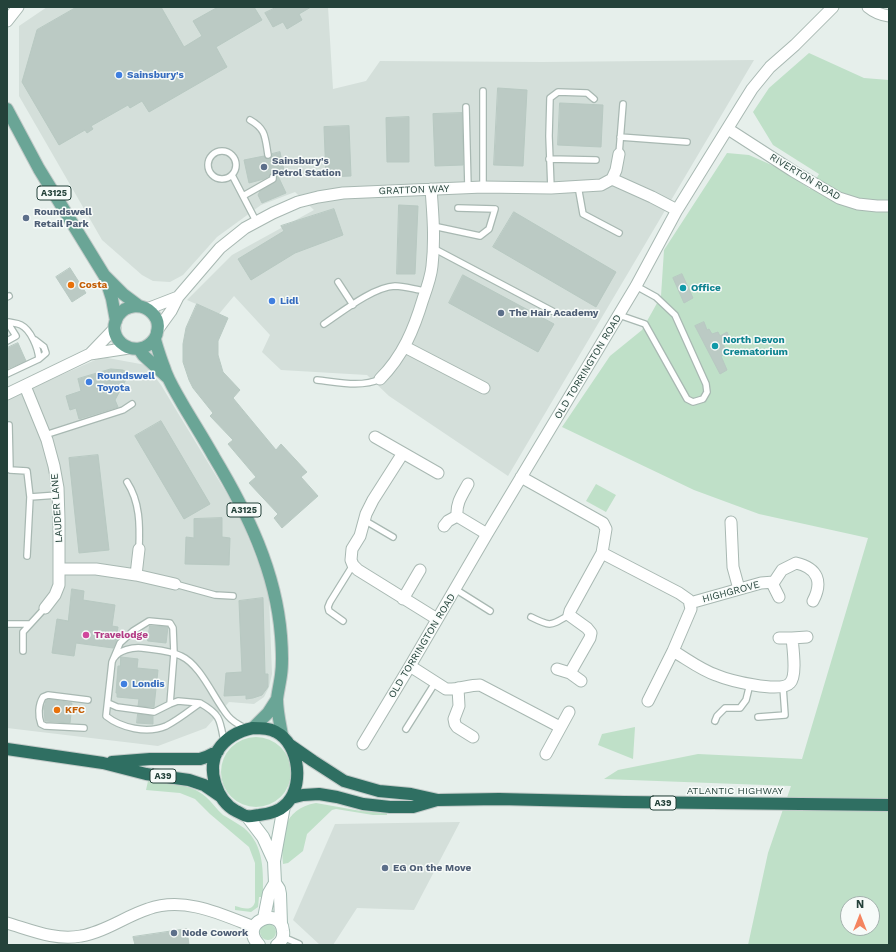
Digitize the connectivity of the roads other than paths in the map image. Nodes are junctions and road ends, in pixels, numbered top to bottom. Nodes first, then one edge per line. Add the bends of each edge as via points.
1 (18, 7) edge
2 (833, 7) edge
3 (868, 7) edge
4 (889, 16) edge
5 (7, 21) edge
6 (483, 91) dead end
7 (594, 99) dead end
8 (623, 104) dead end
9 (466, 107) dead end
10 (7, 109) edge
11 (250, 120) dead end
12 (728, 129) junction
13 (620, 137) junction
14 (687, 142) dead end
15 (619, 154) joint
16 (268, 155) dead end
17 (549, 159) junction
18 (596, 160) dead end
19 (232, 175) junction
20 (272, 177) dead end
21 (612, 179) junction
22 (578, 186) junction
23 (483, 187) junction
24 (468, 188) junction
25 (551, 188) junction
26 (431, 189) junction
27 (244, 196) junction
28 (889, 206) edge
29 (458, 208) dead end
30 (677, 210) junction
31 (257, 223) junction
32 (434, 226) junction
33 (619, 233) dead end
34 (433, 248) junction
35 (104, 275) junction
36 (338, 282) dead end
37 (636, 286) junction
38 (426, 291) junction
39 (178, 297) junction
40 (353, 305) junction
41 (143, 307) junction
42 (554, 312) dead end
43 (619, 315) junction
44 (9, 323) edge
45 (115, 324) junction
46 (324, 324) dead end
47 (157, 333) junction
48 (7, 341) edge
49 (405, 347) junction
50 (134, 348) junction
51 (90, 354) junction
52 (7, 374) edge
53 (168, 378) junction
54 (380, 378) joint
55 (317, 380) dead end
56 (24, 386) junction
57 (484, 388) dead end
58 (7, 394) edge
59 (132, 404) dead end
60 (9, 425) dead end
61 (45, 435) junction
62 (375, 437) dead end
63 (402, 453) junction
64 (438, 473) dead end
65 (521, 477) junction
66 (127, 482) dead end
67 (468, 484) dead end
68 (58, 496) junction
69 (30, 497) junction
70 (457, 516) junction
71 (364, 520) junction
72 (731, 522) dead end
73 (444, 526) dead end
74 (487, 534) junction
75 (393, 537) dead end
76 (139, 549) joint
77 (602, 553) junction
78 (27, 556) dead end
79 (353, 565) junction
80 (60, 569) junction
81 (420, 570) dead end
82 (136, 574) junction
83 (772, 583) junction
84 (175, 584) joint
85 (455, 589) junction
86 (739, 589) junction
87 (233, 596) dead end
88 (779, 597) dead end
89 (403, 599) junction
90 (813, 601) dead end
91 (690, 602) junction
92 (45, 608) joint
93 (490, 611) dead end
94 (570, 613) junction
95 (531, 617) dead end
96 (437, 619) junction
97 (343, 621) dead end
98 (7, 624) edge
99 (30, 624) junction
100 (807, 637) dead end
101 (779, 638) dead end
102 (792, 638) junction
103 (23, 651) dead end
104 (673, 651) junction
105 (174, 653) junction
106 (112, 662) junction
107 (410, 666) junction
108 (557, 669) dead end
109 (570, 674) junction
110 (582, 682) dead end
111 (435, 683) junction
112 (750, 684) junction
113 (783, 687) junction
114 (458, 688) junction
115 (277, 699) junction
116 (88, 700) dead end
117 (648, 701) dead end
118 (108, 703) junction
119 (200, 703) junction
120 (170, 704) junction
121 (569, 712) dead end
122 (758, 717) dead end
123 (715, 722) dead end
124 (560, 727) junction
125 (84, 728) dead end
126 (250, 728) junction
127 (406, 729) dead end
128 (282, 735) junction
129 (473, 737) dead end
130 (363, 744) dead end
131 (290, 745) junction
132 (221, 747) junction
133 (7, 749) edge
134 (546, 754) dead end
135 (103, 763) junction
136 (220, 796) junction
137 (438, 800) junction
138 (288, 802) junction
139 (889, 805) edge
140 (247, 816) junction
141 (274, 861) junction
142 (275, 883) junction
143 (264, 918) junction
144 (7, 923) edge
145 (281, 924) junction
146 (254, 928) junction
147 (58, 941) edge
148 (280, 941) edge
149 (257, 944) edge
150 (299, 944) dead end

1 - 5 street
2 - 12 street, OLD TORRINGTON ROAD via 770,67 752,89
3 - 4 street
6 - 23 lane
7 - 17 lane via 587,93 558,92 550,98
8 - 13 lane
9 - 24 lane
10 - 35 main road, A3125 via 39,169
11 - 16 lane via 259,125 264,134
12 - 28 street, RIVERTON ROAD via 839,198 858,204
12 - 30 street, OLD TORRINGTON ROAD
13 - 14 lane
13 - 15 lane
15 - 21 street
17 - 18 lane
17 - 25 lane
19 - 19 lane via 222,178 212,174 208,164 212,155 222,151 232,155 236,165
19 - 27 lane
20 - 27 lane
21 - 22 street, GRATTON WAY via 601,185
21 - 30 street
22 - 25 street, GRATTON WAY
22 - 33 lane via 583,214
23 - 24 street, GRATTON WAY
23 - 25 street, GRATTON WAY
24 - 26 street, GRATTON WAY
26 - 31 street, GRATTON WAY via 358,192 318,197 298,202
26 - 32 street
27 - 31 lane
29 - 32 lane via 496,209 489,229 480,236
30 - 37 street, OLD TORRINGTON ROAD
31 - 39 street, GRATTON WAY via 245,228 220,248
32 - 34 street
34 - 38 street via 432,267
34 - 42 lane
35 - 41 main road, A3125 via 123,294
35 - 45 main road, A3125 via 112,298
36 - 40 lane
37 - 43 street, OLD TORRINGTON ROAD
37 - 43 lane via 656,297 675,315 706,384 707,392 703,399 693,402 687,399 644,324
38 - 40 lane via 386,287
38 - 49 street
39 - 41 street, GRATTON WAY
39 - 47 street, GRATTON WAY
40 - 46 lane
41 - 45 main road via 131,306 125,309 119,314
41 - 47 main road via 156,317
43 - 65 street, OLD TORRINGTON ROAD
44 - 48 lane via 16,336
44 - 52 lane via 21,325 33,339 39,351 39,359
45 - 50 main road via 116,336 120,342
45 - 51 street
47 - 50 main road via 148,346
47 - 53 main road, A3125
49 - 54 street via 391,368
49 - 57 street
50 - 51 street
50 - 53 main road, A3125
51 - 56 street
53 - 115 main road, A3125 via 243,508 271,576 281,636 282,674
54 - 55 lane via 361,384
56 - 58 street
56 - 61 street, LAUDER LANE
59 - 61 lane via 123,410
60 - 69 lane via 10,470 27,471
61 - 68 street, LAUDER LANE via 54,466
62 - 63 street
63 - 64 street
63 - 71 street via 373,500
65 - 74 street, OLD TORRINGTON ROAD
65 - 77 street via 603,523 606,529
66 - 76 lane via 136,502 140,526
67 - 70 street via 458,503
68 - 69 lane
68 - 80 street, LAUDER LANE
69 - 78 lane
70 - 73 street
70 - 74 street
71 - 75 lane
71 - 79 street via 360,536 350,554
72 - 86 street via 733,567
74 - 85 street, OLD TORRINGTON ROAD
76 - 82 street
77 - 91 street
77 - 94 street
79 - 89 street
79 - 97 lane via 328,607 329,611
80 - 82 street via 96,569
80 - 92 street, LAUDER LANE via 59,585
81 - 89 street
82 - 84 street
83 - 86 street, HIGHGROVE
83 - 88 street, HIGHGROVE
83 - 90 street, HIGHGROVE via 788,566 796,563 804,565 814,571 818,583 818,591
84 - 87 lane via 216,595
85 - 93 lane
85 - 96 street, OLD TORRINGTON ROAD
86 - 91 street, HIGHGROVE
89 - 96 street
91 - 104 street via 692,609
92 - 99 lane
94 - 95 lane via 551,625
94 - 109 street via 591,633
96 - 107 street, OLD TORRINGTON ROAD
98 - 99 lane
99 - 103 lane via 23,632
100 - 102 street
101 - 102 street
102 - 113 street via 794,677 790,684
104 - 112 street via 715,675
104 - 117 street
105 - 106 lane via 139,648 127,650 116,656
105 - 106 lane via 173,628 170,623 149,621 120,643
105 - 120 lane
105 - 126 lane via 192,662 228,716 238,725
106 - 118 lane
107 - 111 street
107 - 130 street, OLD TORRINGTON ROAD
108 - 109 street
109 - 110 street
111 - 114 street via 446,689
111 - 127 lane
112 - 113 street
112 - 123 lane via 743,705 740,708 725,708
113 - 122 lane via 785,715
114 - 124 street via 480,685
114 - 129 street via 459,706 454,719 455,724
115 - 126 main road, A3125 via 268,713
115 - 128 main road, A3125
116 - 125 lane via 48,695 43,697 39,709 41,724 45,726
118 - 119 lane via 106,716 112,720 127,727 153,730 166,726
118 - 120 lane via 117,707 154,712
119 - 120 lane via 178,701
119 - 132 lane via 214,712 221,721
121 - 124 street
124 - 134 street
126 - 128 highway via 270,729
126 - 132 highway via 234,734
128 - 131 highway
131 - 137 highway, ATLANTIC HIGHWAY / A39 via 344,780 379,792 410,794
131 - 138 highway via 297,769 297,782
132 - 135 highway, A39 via 200,759 150,759
132 - 136 highway via 214,763
133 - 135 highway, A39
135 - 136 highway, A39 via 146,774 189,780 204,785
136 - 140 highway via 227,806
137 - 138 highway, ATLANTIC HIGHWAY / A39 via 413,807 390,807 362,804 319,794 303,795
137 - 139 highway, ATLANTIC HIGHWAY / A39
138 - 140 highway via 272,813
138 - 141 main road
140 - 141 main road via 263,837
141 - 142 main road
142 - 143 main road via 269,893
142 - 145 main road via 280,894
143 - 145 main road via 273,918
143 - 146 main road
144 - 147 street
145 - 148 main road via 283,929
146 - 147 street via 206,909 175,904 149,908 97,932
146 - 149 main road
148 - 150 lane

